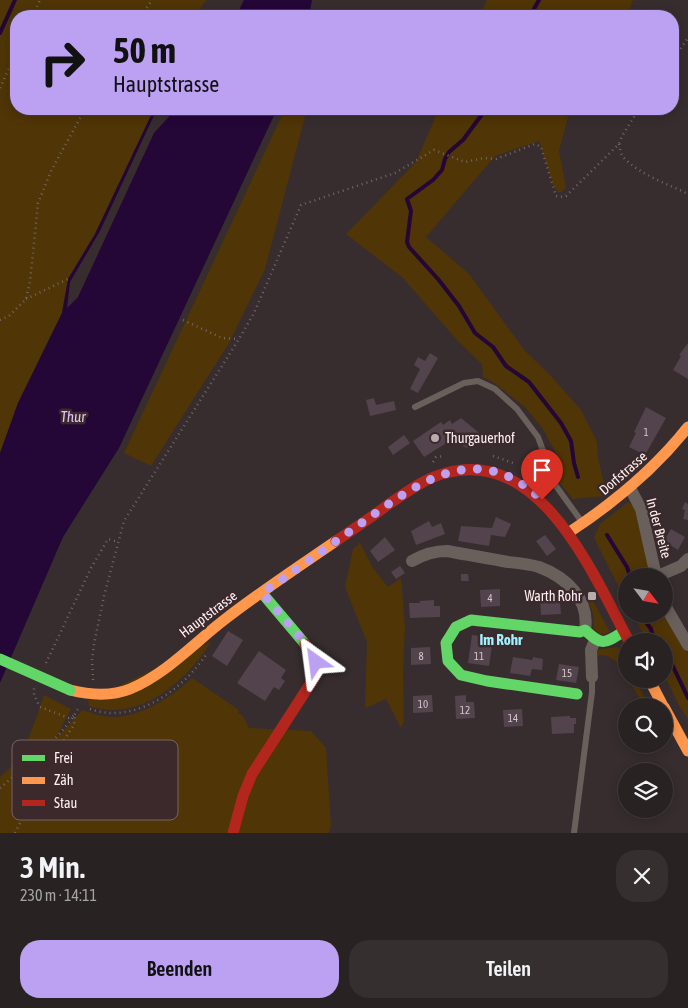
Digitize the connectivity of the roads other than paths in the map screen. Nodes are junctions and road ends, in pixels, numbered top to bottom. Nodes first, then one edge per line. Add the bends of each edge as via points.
1 (416, 407) dead end
2 (688, 427) edge
3 (630, 488) junction
4 (583, 523) junction
5 (568, 533) junction
6 (688, 559) edge
7 (412, 561) dead end
8 (655, 568) edge
9 (673, 569) edge
10 (262, 593) junction
11 (673, 618) edge
12 (585, 630) junction
13 (624, 633) edge
14 (618, 638) edge
15 (595, 640) junction
16 (688, 645) edge
17 (0, 659) edge
18 (592, 677) joint
19 (577, 694) dead end
20 (673, 725) edge
21 (688, 751) edge
22 (232, 833) edge
23 (574, 833) edge

1 - 4 lane via 464,384 478,381 495,390 517,409 538,437 556,486
2 - 3 main road, Dorfstrasse via 660,461
3 - 4 main road, Dorfstrasse
3 - 8 street, In der Breite via 641,509
4 - 5 main road, Dorfstrasse
5 - 10 main road, Hauptstrasse via 542,500 518,481 498,472 464,470 446,473 416,486
5 - 13 main road
6 - 9 street
7 - 12 street via 434,552 447,551 538,567 564,582 577,595 585,608
10 - 17 main road, Hauptstrasse, bridge via 139,685 117,693 93,695 70,690
10 - 22 main road via 314,654 317,670 252,774
11 - 16 street
12 - 15 main road
12 - 19 main road via 471,620 456,628 446,643 448,661 461,675
14 - 15 main road
15 - 18 street via 591,650
18 - 23 lane
20 - 21 main road

